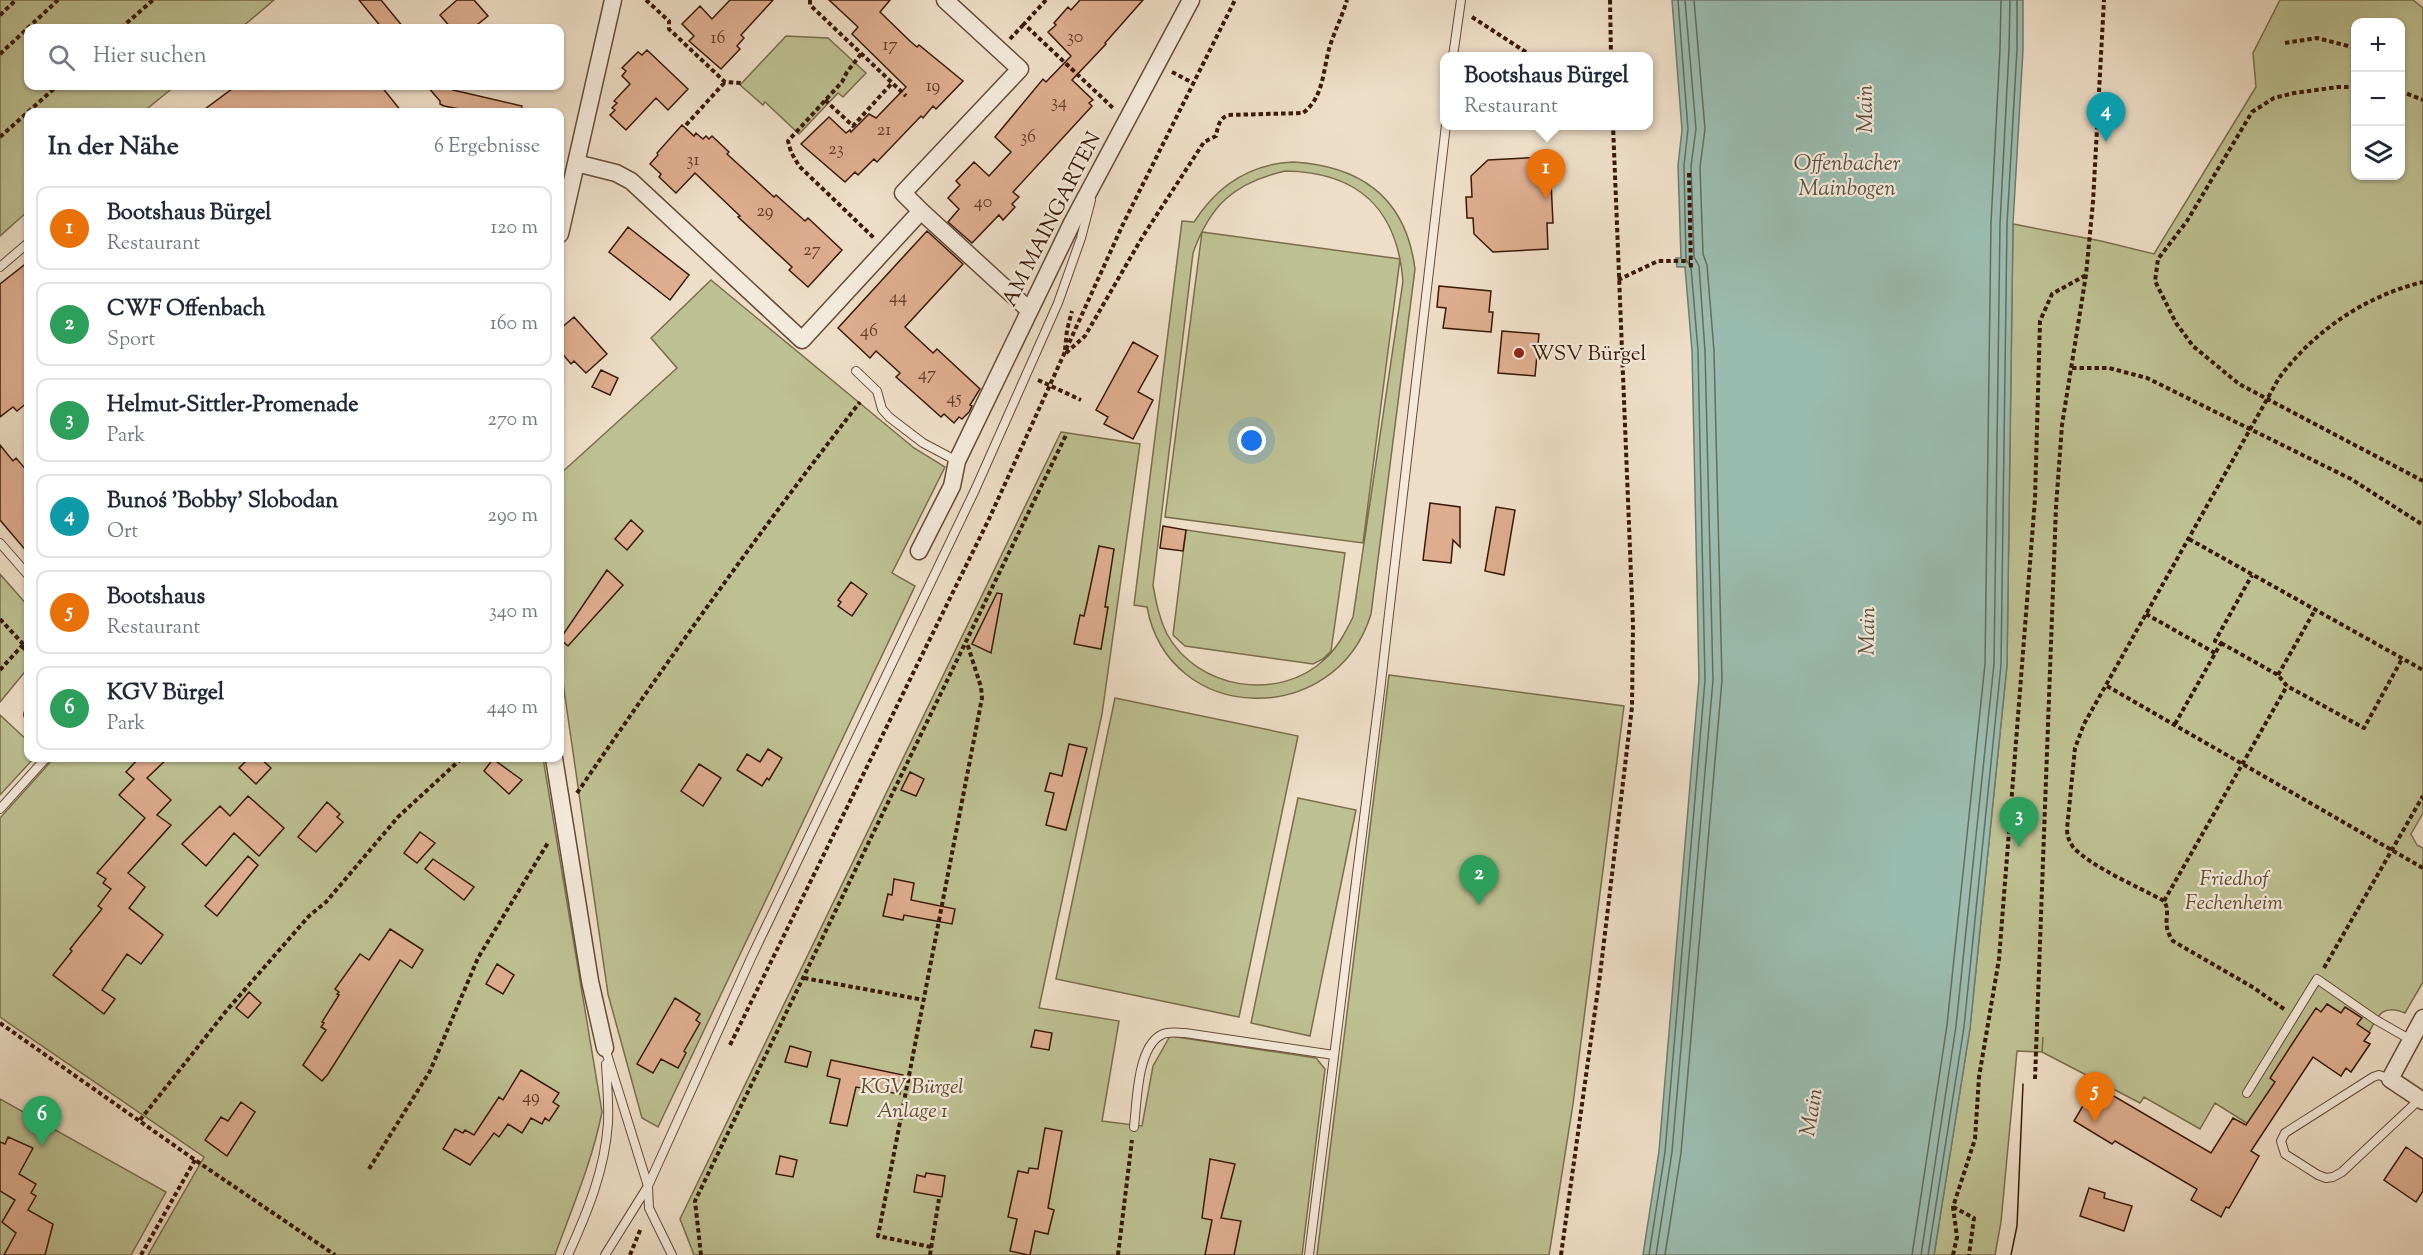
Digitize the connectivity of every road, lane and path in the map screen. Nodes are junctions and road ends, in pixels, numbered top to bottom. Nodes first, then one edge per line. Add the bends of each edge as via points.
1 (16, 0) edge
2 (58, 0) edge
3 (153, 0) edge
4 (613, 0) edge
5 (646, 0) edge
6 (810, 0) edge
7 (945, 0) edge
8 (1046, 0) edge
9 (1191, 0) edge
10 (1235, 0) edge
11 (1347, 0) edge
12 (1610, 0) edge
13 (2104, 0) edge
14 (1460, 4) edge
15 (0, 15) edge
16 (32, 24) edge
17 (126, 24) edge
18 (24, 32) edge
19 (2285, 44) dead end
20 (2351, 47) edge
21 (1455, 52) edge
22 (1525, 52) edge
23 (1611, 52) edge
24 (0, 54) edge
25 (861, 54) junction
26 (1158, 65) junction
27 (725, 82) junction
28 (742, 83) dead end
29 (892, 83) junction
30 (1193, 83) junction
31 (2351, 87) edge
32 (53, 90) edge
33 (2405, 93) edge
34 (906, 96) dead end
35 (825, 100) junction
36 (2423, 100) edge
37 (32, 108) edge
38 (24, 116) edge
39 (1127, 120) junction
40 (686, 125) dead end
41 (1446, 130) edge
42 (1613, 130) edge
43 (0, 137) edge
44 (576, 163) junction
45 (1689, 172) dead end
46 (1098, 173) junction
47 (921, 211) junction
48 (564, 216) edge
49 (24, 246) edge
50 (886, 249) junction
51 (1690, 261) junction
52 (0, 267) edge
53 (1691, 270) dead end
54 (2086, 275) junction
55 (1618, 280) junction
56 (2423, 282) edge
57 (1073, 309) dead end
58 (1029, 310) junction
59 (1064, 355) junction
60 (2072, 368) junction
61 (856, 371) dead end
62 (1050, 386) junction
63 (1081, 400) dead end
64 (2266, 400) junction
65 (860, 402) dead end
66 (2251, 429) junction
67 (1066, 433) dead end
68 (957, 461) junction
69 (2423, 481) edge
70 (2423, 525) edge
71 (2189, 539) junction
72 (0, 543) edge
73 (919, 551) dead end
74 (24, 570) edge
75 (2252, 574) junction
76 (2315, 610) junction
77 (2146, 614) junction
78 (0, 619) edge
79 (966, 643) junction
80 (2221, 643) junction
81 (23, 646) joint
82 (2215, 653) junction
83 (2402, 659) junction
84 (0, 670) edge
85 (2423, 670) edge
86 (2278, 675) junction
87 (2107, 686) junction
88 (2287, 686) junction
89 (2175, 724) junction
90 (42, 762) edge
91 (458, 762) edge
92 (555, 762) edge
93 (2244, 764) junction
94 (2423, 796) edge
95 (0, 809) edge
96 (563, 814) junction
97 (2393, 849) junction
98 (2423, 868) edge
99 (2164, 901) junction
100 (804, 978) junction
101 (2317, 980) junction
102 (924, 1000) junction
103 (2293, 1016) junction
104 (2423, 1018) edge
105 (0, 1023) edge
106 (2411, 1040) junction
107 (605, 1048) junction
108 (728, 1050) dead end
109 (1334, 1055) junction
110 (2035, 1078) dead end
111 (2390, 1079) junction
112 (2247, 1093) dead end
113 (2422, 1100) edge
114 (140, 1120) junction
115 (1134, 1127) joint
116 (195, 1160) junction
117 (369, 1169) dead end
118 (648, 1186) junction
119 (939, 1199) dead end
120 (1953, 1207) junction
121 (649, 1208) junction
122 (931, 1247) junction
123 (141, 1255) edge
124 (335, 1255) edge
125 (568, 1255) edge
126 (605, 1255) edge
127 (630, 1255) edge
128 (672, 1255) edge
129 (701, 1255) edge
130 (930, 1255) edge
131 (1118, 1255) edge
132 (1309, 1255) edge
133 (1561, 1255) edge
134 (1953, 1255) edge
135 (1969, 1255) edge

1 - 15 path
2 - 16 path
3 - 17 path
4 - 44 street
5 - 27 path via 669,21 669,29
6 - 25 path via 810,5
7 - 47 street via 1020,69 903,193
8 - 39 path via 1024,24
9 - 26 street, AM MAINGARTEN
10 - 30 path
11 - 59 path via 1311,108 1303,113 1223,117 1216,136 1204,142 1143,236 1085,336
12 - 23 path
13 - 54 path
14 - 21 lane
14 - 22 path
18 - 24 path
19 - 20 path via 2317,38
25 - 29 path
25 - 35 path
26 - 30 path
26 - 39 street, AM MAINGARTEN
27 - 28 path
27 - 40 path
29 - 34 path
29 - 35 path via 853,126
30 - 59 path
31 - 64 path via 2294,93 2260,106 2243,126 2187,221 2158,259 2155,281 2159,293 2193,346 2239,384
32 - 37 path
33 - 36 path
35 - 50 path via 790,138 791,152 799,166
38 - 43 path
39 - 46 street, AM MAINGARTEN
41 - 109 lane
42 - 55 path
44 - 48 street
44 - 50 street via 631,181 802,340
45 - 51 path
46 - 58 street, AM MAINGARTEN
46 - 118 lane via 1081,238 1047,330 975,490 709,1047
47 - 50 street
47 - 58 street
49 - 52 lane
51 - 53 path
51 - 55 path via 1658,261
54 - 60 path
54 - 120 path via 2052,294 2040,321 2035,499 1999,959 1979,1077 1975,1139
55 - 133 path via 1633,625 1632,707
56 - 64 path via 2371,300 2335,323 2291,362
57 - 59 path
58 - 68 street, AM MAINGARTEN
59 - 62 path
60 - 66 path via 2109,368 2147,378
60 - 110 path via 2062,425 2055,518
61 - 68 lane via 877,391 882,409 889,417 923,443
62 - 63 path
62 - 108 path via 901,701
64 - 66 path
64 - 69 path
65 - 96 path via 676,648
66 - 70 path via 2351,479
66 - 71 path
67 - 79 path
68 - 73 street, AM MAINGARTEN via 952,486
71 - 75 path
71 - 77 path
72 - 74 lane
75 - 76 path
75 - 80 path via 2215,640
76 - 83 path
76 - 86 path
77 - 82 path
77 - 87 path
78 - 81 path
79 - 100 path
79 - 102 path via 982,698
80 - 82 path
80 - 86 path
81 - 84 path
82 - 89 path
83 - 85 path
83 - 88 path via 2364,728
86 - 88 path
87 - 89 path
87 - 99 path via 2077,741 2067,835 2073,847 2090,860
88 - 93 path
89 - 93 path
90 - 95 lane
91 - 114 path via 398,817 326,902 309,916
92 - 96 street
93 - 97 path
93 - 99 path
94 - 97 path
96 - 107 street
96 - 117 path via 478,958 437,1058
97 - 98 path
97 - 101 path
99 - 103 path via 2166,928 2173,941 2254,988
100 - 102 path
100 - 129 path via 695,1200
101 - 103 lane
101 - 106 lane
102 - 122 path via 878,1236
103 - 112 lane
104 - 106 street
105 - 114 path
106 - 111 street
107 - 118 lane
107 - 125 lane via 609,1103 606,1139 593,1197
109 - 115 lane via 1185,1033 1160,1035 1142,1063
109 - 132 lane
111 - 113 street
111 - 113 lane via 2373,1077 2285,1133 2281,1141 2285,1154 2318,1175 2333,1178
114 - 116 path
115 - 131 path
116 - 123 path
116 - 124 path
118 - 121 lane
118 - 126 lane
119 - 122 path
120 - 134 path via 1957,1236
120 - 135 path via 1974,1218
121 - 127 path
121 - 128 lane
122 - 130 path

